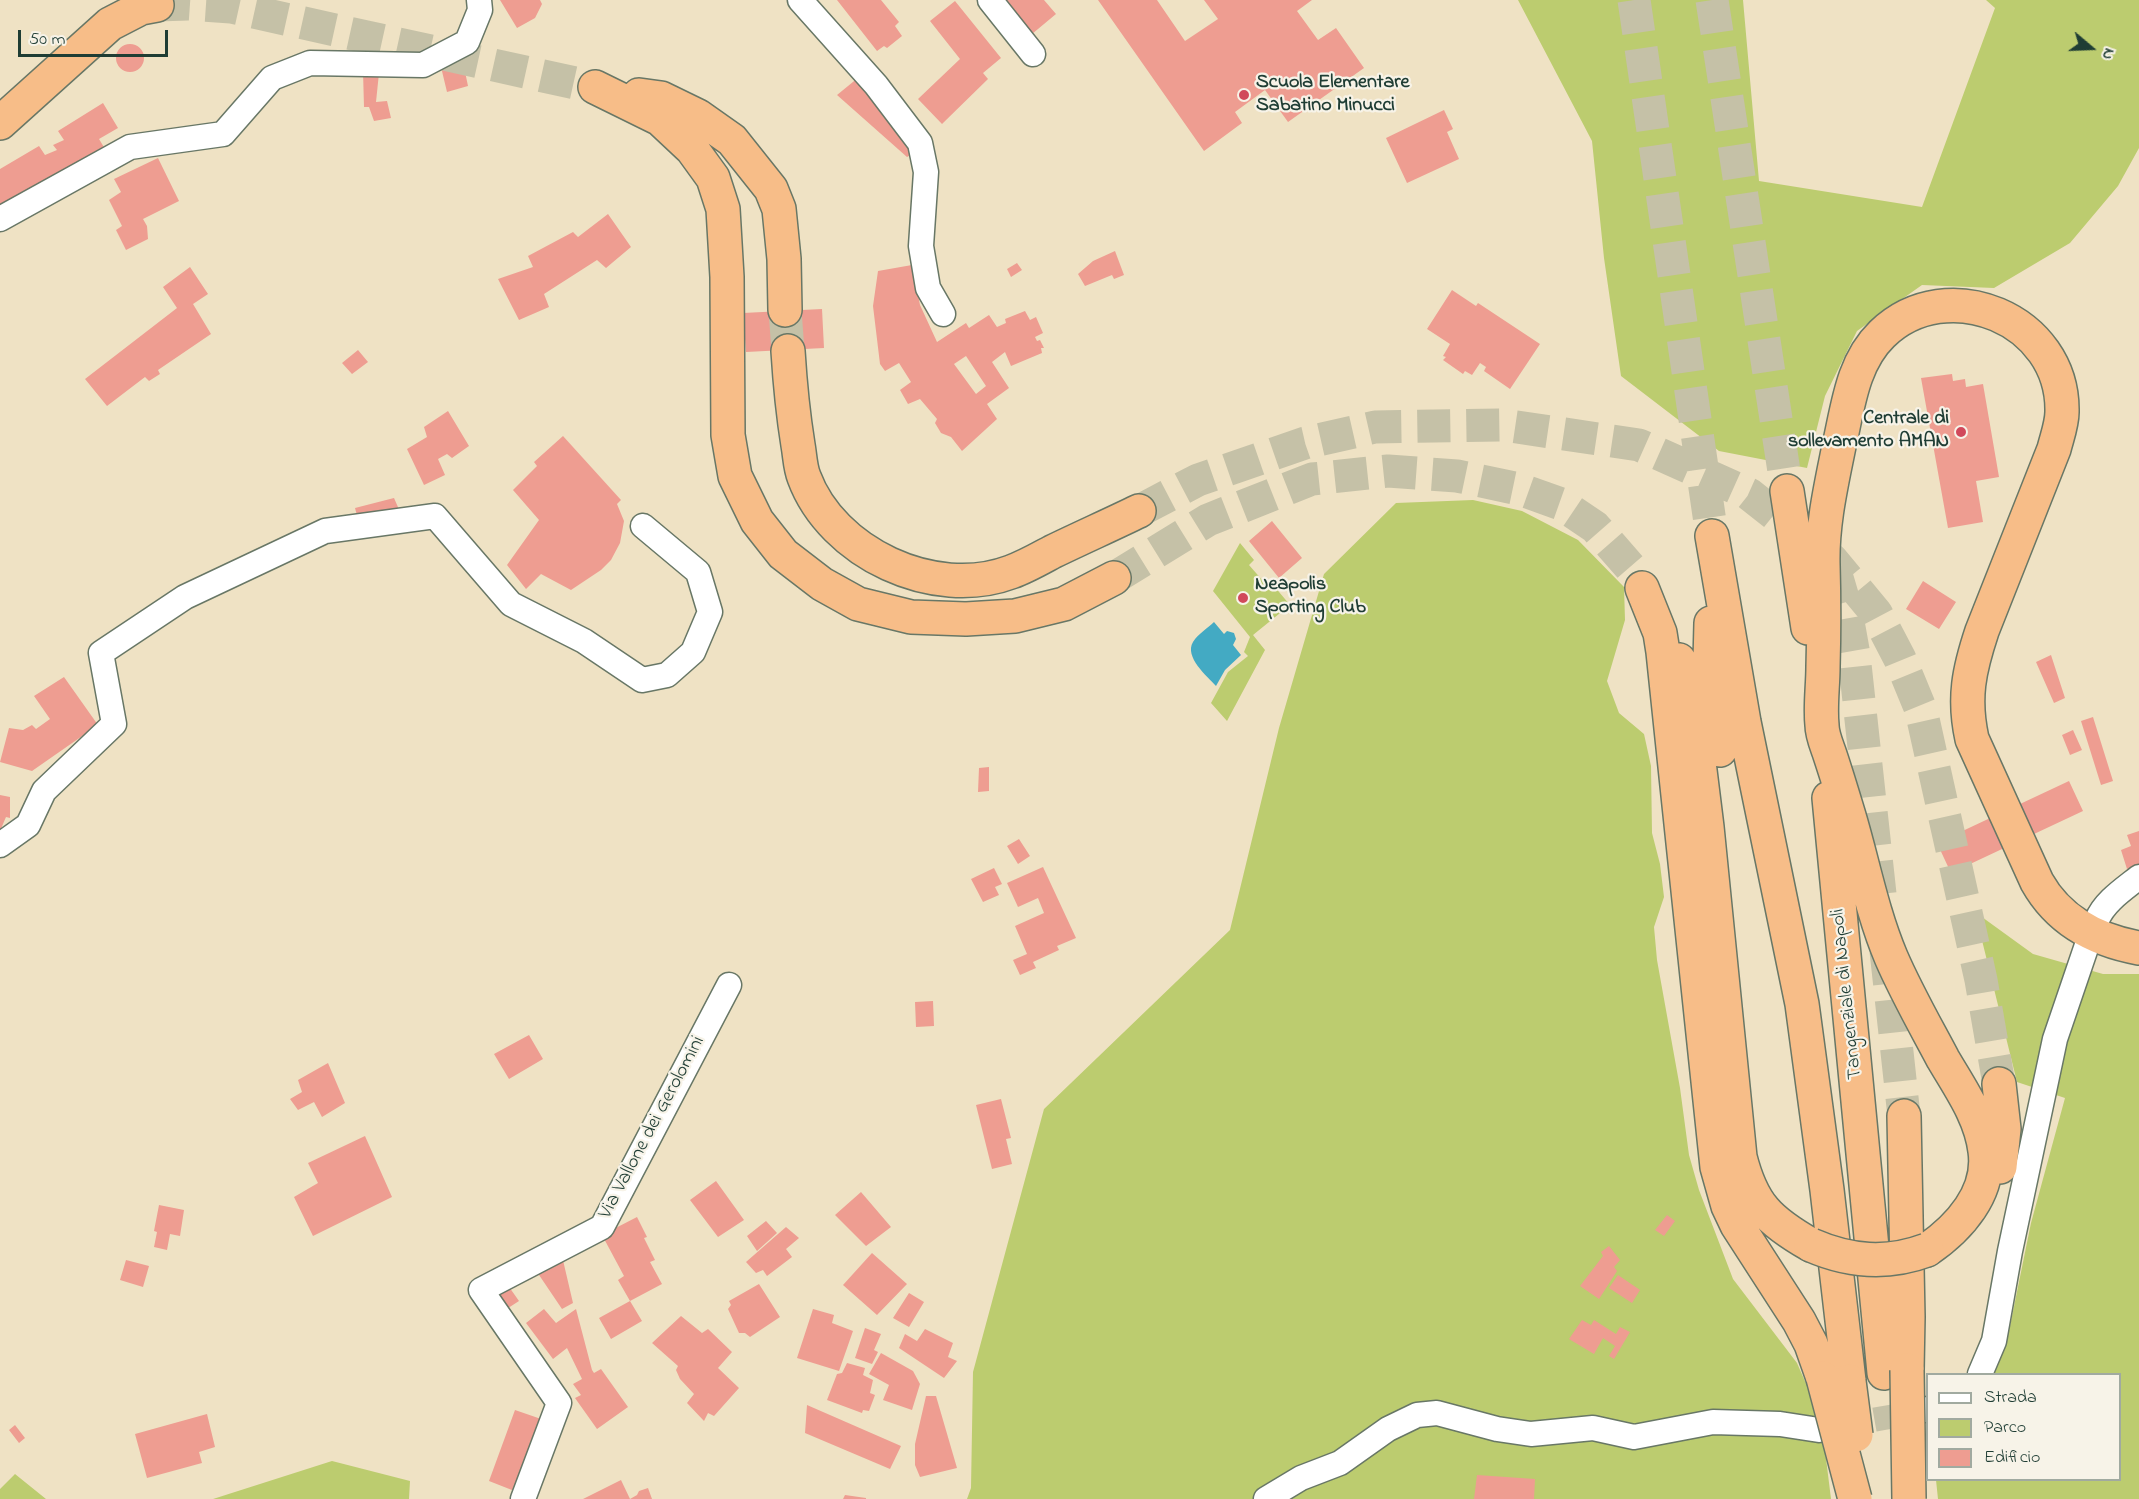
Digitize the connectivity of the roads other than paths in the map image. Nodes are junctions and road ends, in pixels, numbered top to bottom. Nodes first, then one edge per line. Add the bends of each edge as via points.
1 (478, 0) edge
2 (800, 0) edge
3 (990, 0) edge
4 (157, 5) dead end
5 (1033, 54) dead end
6 (0, 123) edge
7 (0, 219) edge
8 (785, 310) tunnel mouth
9 (943, 314) dead end
10 (788, 351) tunnel mouth
11 (1786, 491) tunnel mouth
12 (1139, 511) tunnel mouth
13 (643, 526) dead end
14 (1114, 578) tunnel mouth
15 (1822, 727) junction
16 (0, 845) edge
17 (2139, 878) edge
18 (2097, 920) dead end
19 (2087, 945) dead end
20 (2139, 948) edge
21 (729, 985) dead end
22 (1999, 1084) tunnel mouth
23 (1904, 1116) tunnel mouth
24 (1811, 1245) junction
25 (1927, 1250) junction
26 (1896, 1372) junction
27 (1980, 1373) edge
28 (1836, 1379) junction
29 (1819, 1430) tunnel mouth
30 (523, 1499) edge
31 (1266, 1499) edge
32 (1855, 1499) edge
33 (1865, 1499) edge
34 (1902, 1499) edge
35 (1909, 1499) edge

1 - 7 street via 480,10 467,42 423,65 310,63 272,78 224,134 130,147
2 - 9 street via 876,85 920,143 926,172 921,246 928,288
3 - 5 street
4 - 6 highway via 141,8 110,24
8 - 14 highway via 779,209 771,189 732,140 699,116 661,98 585,85 660,119 693,149 713,178 723,209 728,435 735,476 757,521 783,554 822,584 858,604 911,617 1015,616 1064,604
10 - 12 highway via 803,475 817,505 861,548 892,564 923,575 984,579 1011,572
11 - 15 highway, Tangenziale di Napoli
13 - 16 street via 698,572 710,612 693,652 667,675 642,680 584,640 511,604 435,516 325,531 185,597 101,653 114,724 44,791 28,825
15 - 20 highway via 1823,538 1857,373 1866,352 1880,336 1910,315 1942,306 1992,311 2019,327 2046,356 2060,389 2062,412 2054,449 1972,662 1966,716 1972,738 2045,897 2073,923 2119,944
15 - 25 highway via 1890,954 1914,1007 1976,1115 1985,1150 1983,1180 1970,1209 1946,1237
15 - 26 highway, Tangenziale di Napoli
17 - 18 street via 2124,888
19 - 27 street via 2055,1039 1994,1341
21 - 30 street, Via Vallone dei Gerolomini via 602,1227 481,1290 558,1403
22 - 25 highway via 2004,1130 1992,1195 1957,1234
23 - 26 highway via 1908,1317
24 - 25 highway, bridge via 1861,1260 1898,1259
24 - 28 highway via 1764,1211 1745,1179 1689,691 1676,652 1636,578 1659,633 1662,652 1717,1167 1737,1225
24 - 28 highway via 1791,1230 1771,1204 1755,1158 1741,942 1710,661 1713,539 1744,722 1802,1004 1825,1178
26 - 34 highway, Tangenziale di Napoli
26 - 35 highway, bridge
28 - 32 highway, bridge
28 - 33 highway, bridge
29 - 31 street via 1780,1424 1713,1422 1634,1437 1593,1428 1531,1434 1437,1413 1417,1415 1388,1429 1340,1463 1301,1478

